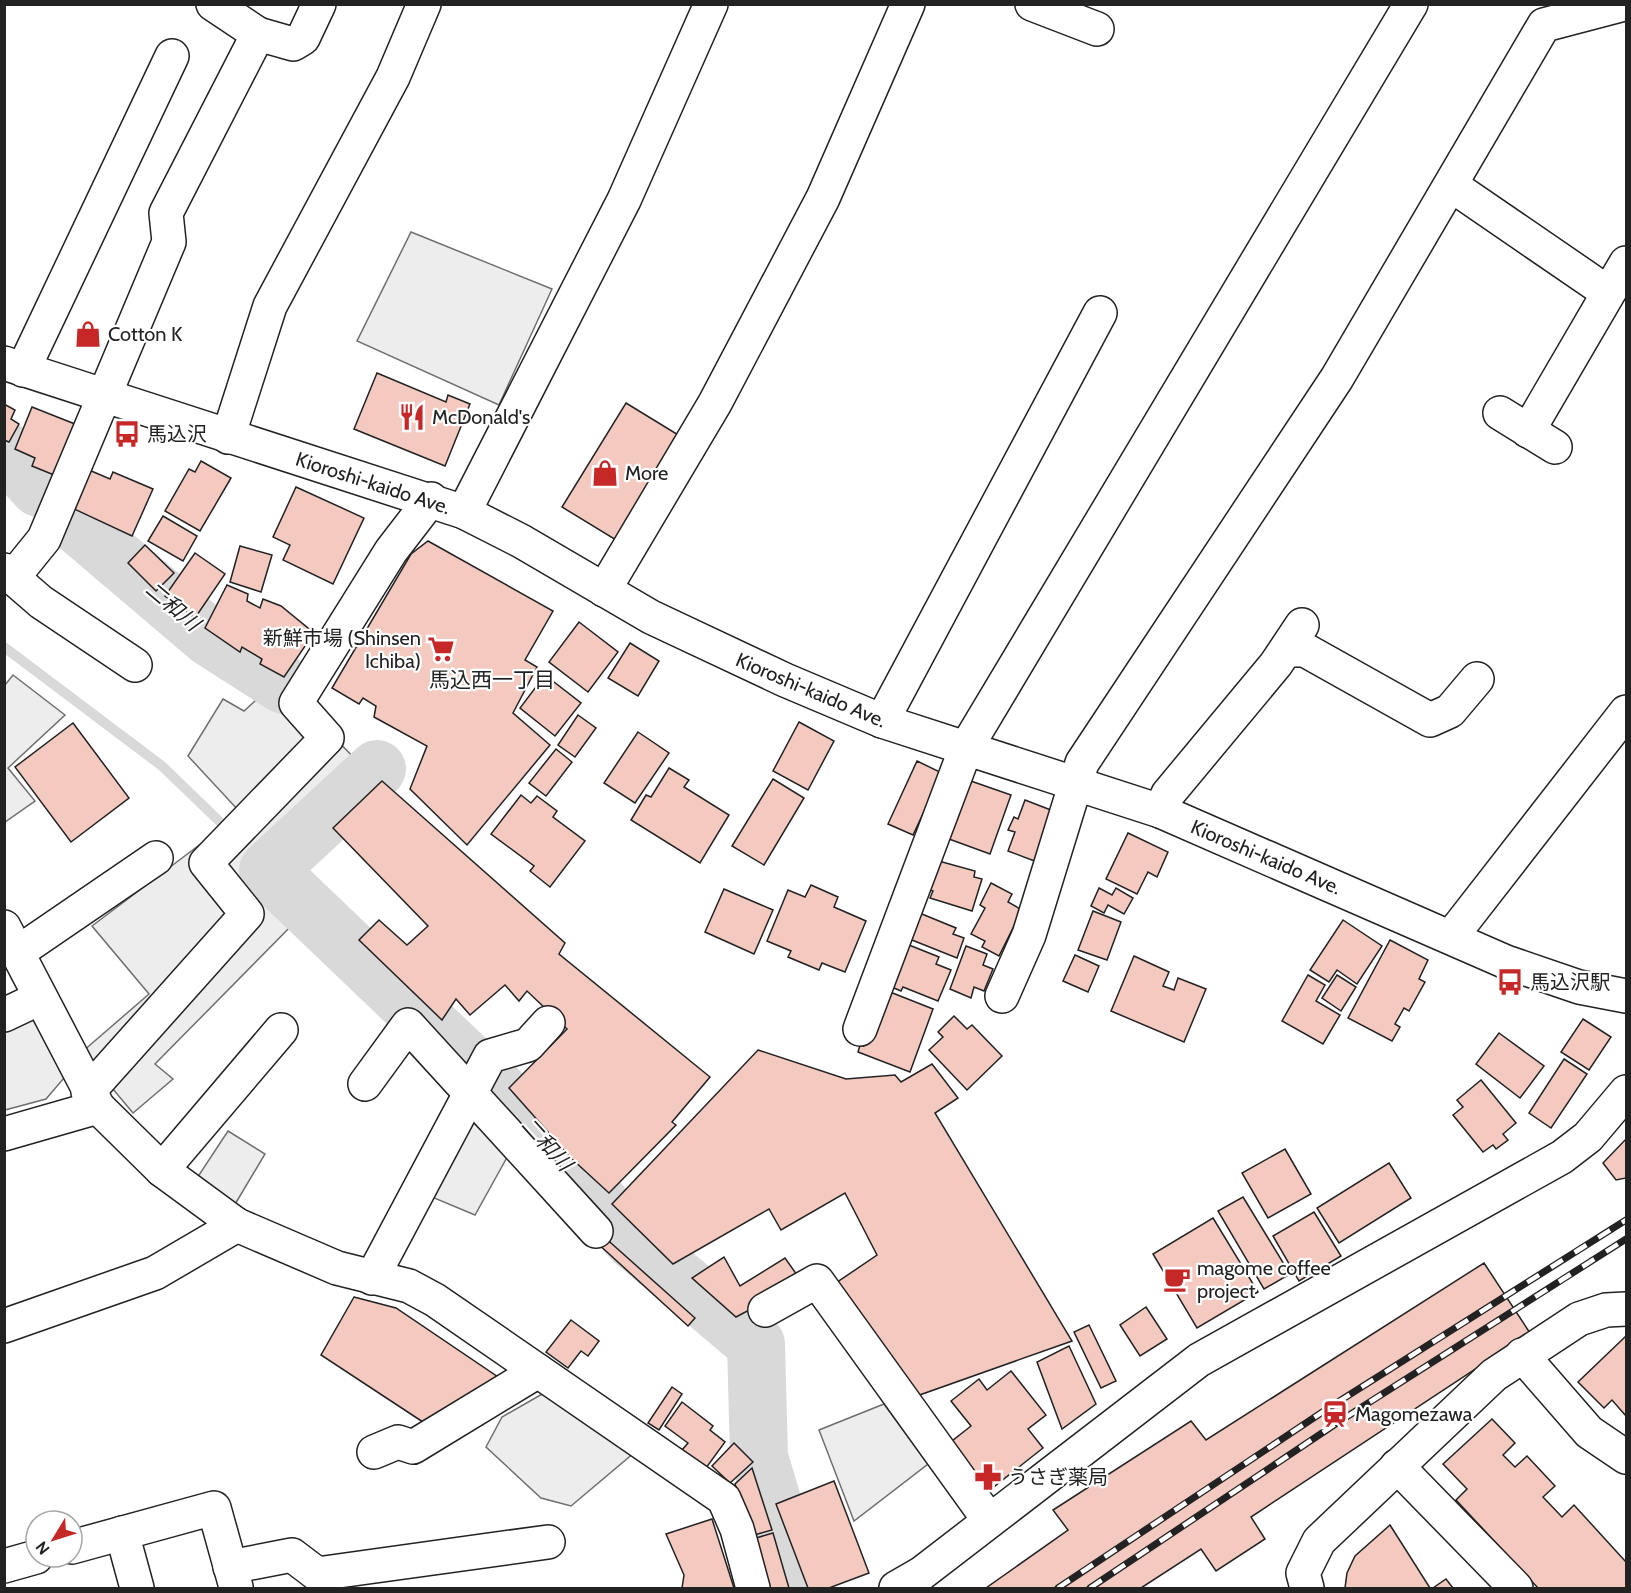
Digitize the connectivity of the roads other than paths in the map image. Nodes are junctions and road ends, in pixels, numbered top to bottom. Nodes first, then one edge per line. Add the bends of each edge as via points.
1 (213, 4) edge
2 (319, 4) edge
3 (424, 4) edge
4 (711, 4) edge
5 (908, 4) edge
6 (1032, 4) edge
7 (1411, 4) edge
8 (1623, 8) edge
9 (1097, 29) dead end
10 (258, 34) junction
11 (172, 56) dead end
12 (1451, 185) junction
13 (1626, 262) edge
14 (1607, 292) junction
15 (1100, 313) dead end
16 (14, 366) edge
17 (104, 398) junction
18 (1500, 413) dead end
19 (228, 437) junction
20 (431, 500) junction
21 (464, 512) junction
22 (9, 573) edge
23 (604, 590) junction
24 (135, 665) dead end
25 (1477, 679) dead end
26 (1626, 715) edge
27 (882, 721) junction
28 (966, 748) junction
29 (1075, 782) junction
30 (1160, 811) junction
31 (156, 858) dead end
32 (1451, 937) junction
33 (11, 940) edge
34 (1002, 996) dead end
35 (1626, 996) edge
36 (40, 998) junction
37 (4, 1015) edge
38 (548, 1023) dead end
39 (860, 1029) dead end
40 (281, 1030) dead end
41 (365, 1084) dead end
42 (470, 1091) junction
43 (1626, 1092) edge
44 (93, 1099) junction
45 (4, 1134) edge
46 (162, 1170) junction
47 (237, 1225) junction
48 (596, 1231) dead end
49 (372, 1278) junction
50 (1626, 1309) edge
51 (765, 1310) dead end
52 (4, 1326) edge
53 (1522, 1355) junction
54 (538, 1371) junction
55 (374, 1452) dead end
56 (1626, 1457) edge
57 (1397, 1466) junction
58 (990, 1520) junction
59 (122, 1533) junction
60 (548, 1542) dead end
61 (84, 1544) edge
62 (24, 1560) edge
63 (4, 1566) edge
64 (233, 1578) edge
65 (912, 1583) edge
66 (1297, 1583) edge
67 (136, 1588) edge
68 (753, 1588) edge
69 (1516, 1588) edge

1 - 10 street
2 - 10 street via 303,38 293,44
3 - 19 street via 393,77 270,306
4 - 21 street via 624,200
5 - 23 street via 823,198 715,403
6 - 9 street
7 - 28 street
8 - 12 street via 1544,25
10 - 17 street via 166,213 169,242
11 - 16 street
12 - 14 street
12 - 29 street via 1337,378 1082,763
13 - 14 street
14 - 18 street via 1542,439
15 - 27 street
16 - 17 street, Kioroshi-kaido Ave.
17 - 19 street, Kioroshi-kaido Ave.
17 - 22 street via 44,539
19 - 20 street, Kioroshi-kaido Ave.
20 - 21 street, Kioroshi-kaido Ave.
20 - 44 street via 391,551 296,703 327,738 206,863 247,914
21 - 23 street, Kioroshi-kaido Ave.
22 - 24 street via 41,602
23 - 27 street, Kioroshi-kaido Ave. via 720,651
25 - 30 street via 1450,711 1430,720 1305,650 1294,638 1168,794
26 - 32 street
27 - 28 street, Kioroshi-kaido Ave.
28 - 29 street, Kioroshi-kaido Ave.
28 - 39 street
29 - 30 street, Kioroshi-kaido Ave.
29 - 34 street via 1029,935
30 - 32 street, Kioroshi-kaido Ave.
31 - 33 street
32 - 35 street, Kioroshi-kaido Ave. via 1558,980
33 - 36 street
36 - 37 street
36 - 44 street
38 - 42 street via 528,1045 490,1056
40 - 46 street
41 - 42 street via 408,1025
42 - 48 street
42 - 49 street
43 - 58 street via 1588,1137 1562,1157 1199,1360
44 - 45 street
44 - 46 street
46 - 47 street
47 - 49 street via 338,1268
47 - 52 street via 155,1273
49 - 54 street via 409,1286 435,1300
50 - 53 street via 1606,1310 1579,1319
51 - 58 street via 817,1281
53 - 56 street via 1588,1432
53 - 57 street via 1494,1375
54 - 55 street via 413,1447 398,1442
54 - 68 street via 724,1499 737,1529
57 - 66 street via 1319,1541
57 - 69 street
58 - 65 street
59 - 61 street
59 - 64 street via 214,1508
59 - 67 street
60 - 64 street via 317,1574 292,1555
62 - 63 street

